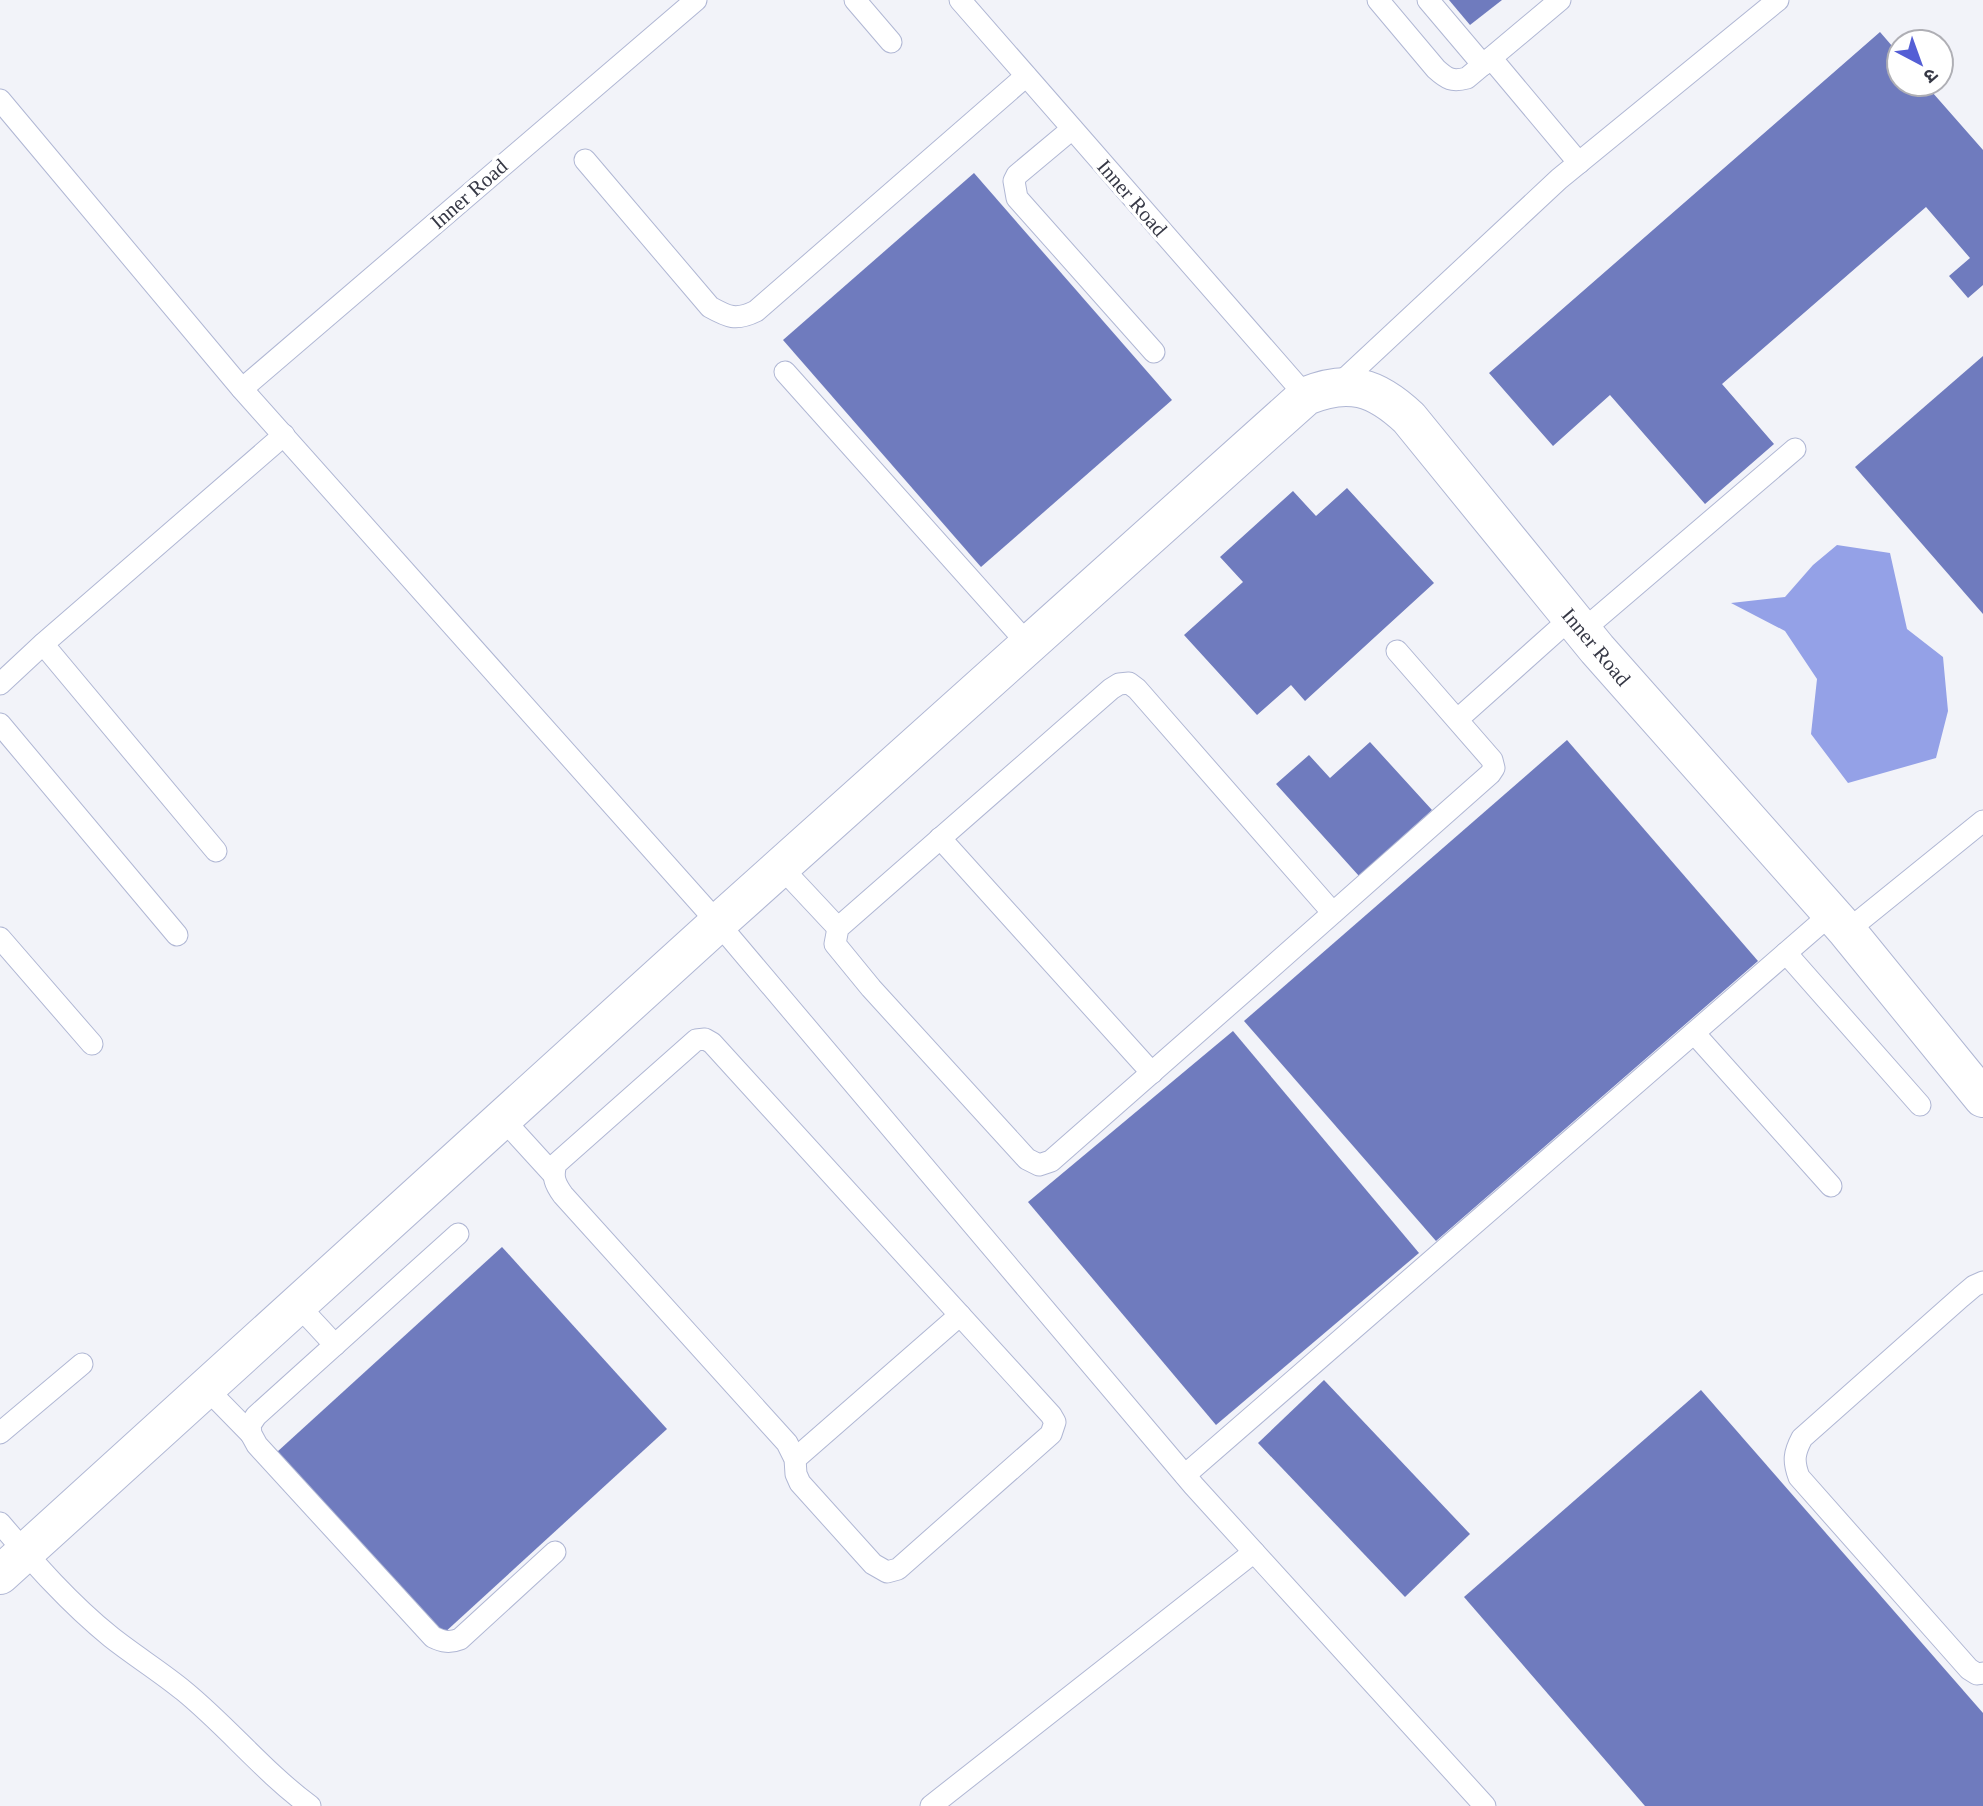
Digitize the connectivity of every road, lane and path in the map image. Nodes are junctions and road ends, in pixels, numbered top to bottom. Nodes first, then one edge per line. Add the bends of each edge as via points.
1 (696, 0) edge
2 (855, 0) edge
3 (960, 0) edge
4 (1378, 0) edge
5 (1428, 0) edge
6 (1560, 0) edge
7 (1778, 0) edge
8 (891, 42) dead end
9 (1487, 61) junction
10 (1026, 76) junction
11 (4, 113) edge
12 (1072, 129) junction
13 (585, 160) dead end
14 (1579, 163) junction
15 (1154, 352) dead end
16 (785, 372) dead end
17 (242, 388) junction
18 (1320, 392) junction
19 (284, 435) junction
20 (1795, 449) dead end
21 (1577, 624) junction
22 (43, 644) junction
23 (1029, 645) junction
24 (1396, 651) dead end
25 (0, 684) edge
26 (1458, 719) junction
27 (0, 724) edge
28 (1983, 821) edge
29 (940, 838) junction
30 (216, 851) dead end
31 (780, 866) junction
32 (1334, 913) junction
33 (1840, 922) junction
34 (718, 923) junction
35 (838, 928) junction
36 (177, 935) dead end
37 (0, 938) edge
38 (1786, 953) junction
39 (1694, 1033) junction
40 (92, 1044) dead end
41 (1152, 1073) junction
42 (1983, 1098) edge
43 (1920, 1105) dead end
44 (502, 1118) junction
45 (553, 1174) junction
46 (1831, 1186) dead end
47 (458, 1234) dead end
48 (1983, 1282) edge
49 (297, 1304) junction
50 (960, 1315) junction
51 (335, 1345) junction
52 (82, 1364) dead end
53 (206, 1388) junction
54 (0, 1433) edge
55 (251, 1434) junction
56 (795, 1459) junction
57 (1185, 1475) junction
58 (0, 1522) edge
59 (555, 1552) dead end
60 (1254, 1552) junction
61 (12, 1563) edge
62 (1983, 1673) edge
63 (310, 1806) edge
64 (931, 1806) edge
65 (1485, 1806) edge

1 - 17 lane, Inner Road
2 - 8 lane
3 - 10 lane, Inner Road
4 - 9 lane via 1447,79 1467,78
5 - 9 lane
6 - 9 lane
7 - 14 lane
9 - 14 lane
10 - 12 lane, Inner Road
10 - 13 lane via 744,317 727,317 710,307
11 - 17 lane
12 - 15 lane via 1017,174 1017,198
12 - 18 lane, Inner Road
14 - 18 lane
16 - 23 lane
17 - 19 lane
18 - 21 street, Inner Road via 1353,388 1391,401
18 - 23 street
19 - 22 lane
19 - 34 lane
20 - 21 lane
21 - 26 lane
21 - 33 street, Inner Road
22 - 25 lane
22 - 30 lane
23 - 31 street
24 - 26 lane
26 - 32 lane via 1494,768
27 - 36 lane
28 - 33 lane
29 - 32 lane via 1111,689 1129,683
29 - 35 lane
29 - 41 lane
31 - 34 street
31 - 35 lane
32 - 41 lane
33 - 38 lane
33 - 42 street, Inner Road
34 - 44 street
34 - 57 lane
35 - 41 lane via 835,944 871,988 1027,1159 1039,1165 1051,1161
37 - 40 lane
38 - 39 lane
38 - 43 lane
39 - 46 lane
39 - 57 lane
44 - 45 lane
44 - 49 street
45 - 50 lane via 556,1164 696,1040 705,1039
45 - 56 lane via 563,1195 787,1443
47 - 51 lane
48 - 62 lane via 1802,1438 1794,1464 1804,1483 1969,1669
49 - 51 lane
49 - 53 street
50 - 56 lane
50 - 56 lane via 1051,1415 1054,1428 898,1569 887,1572 873,1564 800,1483
51 - 55 lane via 256,1416
52 - 54 lane
53 - 55 lane
53 - 61 street
55 - 59 lane via 257,1446 441,1641 460,1639
57 - 60 lane
58 - 61 lane
60 - 64 lane
60 - 65 lane
61 - 63 lane via 68,1599 185,1691

